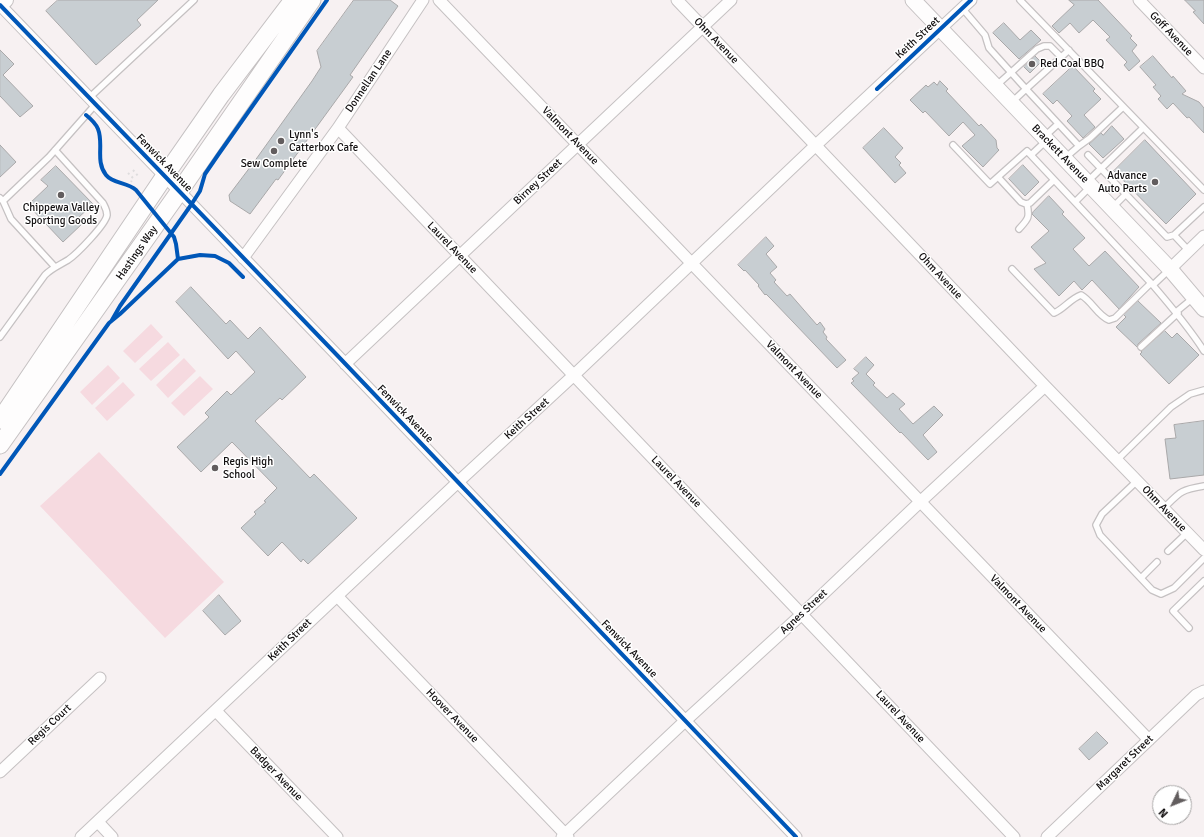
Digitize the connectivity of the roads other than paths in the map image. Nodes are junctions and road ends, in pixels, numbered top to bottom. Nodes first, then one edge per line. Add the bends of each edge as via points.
1 (6, 0) edge
2 (194, 0) edge
3 (292, 0) edge
4 (312, 0) edge
5 (423, 0) edge
6 (439, 0) edge
7 (677, 0) edge
8 (731, 0) edge
9 (913, 0) edge
10 (971, 0) edge
11 (1020, 0) edge
12 (1139, 0) edge
13 (0, 6) edge
14 (962, 8) junction
15 (703, 26) junction
16 (940, 29) junction
17 (1069, 50) junction
18 (1062, 57) junction
19 (1204, 68) edge
20 (1011, 74) junction
21 (996, 86) junction
22 (1026, 89) junction
23 (92, 102) junction
24 (1011, 103) junction
25 (1123, 107) junction
26 (1058, 124) junction
27 (338, 128) junction
28 (1143, 128) junction
29 (1045, 138) junction
30 (578, 145) junction
31 (816, 145) junction
32 (953, 145) dead end
33 (1079, 146) junction
34 (55, 150) junction
35 (1031, 155) junction
36 (1088, 155) dead end
37 (1065, 159) junction
38 (1101, 168) junction
39 (164, 177) junction
40 (998, 177) junction
41 (1054, 180) junction
42 (1089, 184) junction
43 (1204, 190) edge
44 (180, 192) junction
45 (1126, 194) junction
46 (2, 199) edge
47 (1074, 202) junction
48 (1027, 204) junction
49 (1204, 206) edge
50 (1112, 208) junction
51 (1019, 229) dead end
52 (1174, 235) junction
53 (1204, 236) edge
54 (1189, 251) junction
55 (459, 255) junction
56 (243, 258) junction
57 (692, 264) junction
58 (55, 267) junction
59 (1012, 269) dead end
60 (1170, 269) junction
61 (1152, 284) junction
62 (1194, 297) junction
63 (1204, 309) edge
64 (1177, 313) junction
65 (0, 337) edge
66 (1141, 348) dead end
67 (1204, 351) edge
68 (345, 364) junction
69 (574, 375) junction
70 (1045, 386) junction
71 (1204, 390) edge
72 (0, 420) edge
73 (0, 445) edge
74 (1117, 460) junction
75 (1137, 481) junction
76 (458, 482) junction
77 (1204, 486) edge
78 (920, 502) junction
79 (1164, 508) junction
80 (1187, 533) junction
81 (1204, 550) edge
82 (1168, 551) dead end
83 (1204, 558) edge
84 (1157, 562) dead end
85 (1141, 578) junction
86 (1204, 581) edge
87 (336, 596) junction
88 (802, 614) junction
89 (1189, 628) dead end
90 (100, 678) dead end
91 (1204, 691) edge
92 (216, 711) junction
93 (686, 721) junction
94 (1149, 740) junction
95 (0, 772) edge
96 (98, 822) junction
97 (565, 836) edge
98 (81, 837) edge
99 (112, 837) edge
100 (337, 837) edge
101 (796, 837) edge
102 (1014, 837) edge
103 (1047, 837) edge

1 - 13 street
2 - 23 lane
3 - 39 main road, Hastings Way
4 - 44 main road, Hastings Way
5 - 27 street, Donnellan Lane
6 - 30 street, Valmont Avenue
7 - 15 street, Ohm Avenue
8 - 15 street, Birney Street
9 - 16 main road, Brackett Avenue
10 - 14 street, Keith Street
11 - 17 lane
12 - 19 street, Goff Avenue
13 - 23 street, Fenwick Avenue
14 - 16 street, Keith Street
14 - 20 lane via 985,35 989,48
15 - 30 street, Birney Street
15 - 31 street, Ohm Avenue
16 - 21 main road, Brackett Avenue
16 - 31 street, Keith Street
17 - 18 lane
17 - 25 lane
18 - 20 lane via 1050,46 1037,48
18 - 22 lane
20 - 21 lane
20 - 22 lane
21 - 24 main road, Brackett Avenue
22 - 24 lane
22 - 26 lane
23 - 34 lane
23 - 39 street, Fenwick Avenue
24 - 29 main road, Brackett Avenue
25 - 28 lane
25 - 33 lane
26 - 29 lane
26 - 33 lane
27 - 55 street, Laurel Avenue
27 - 56 street, Donnellan Lane
28 - 38 lane
28 - 43 lane
29 - 35 lane
29 - 37 main road, Brackett Avenue
30 - 55 street, Birney Street
30 - 57 street, Valmont Avenue
31 - 57 street, Keith Street
31 - 70 street, Ohm Avenue
32 - 40 lane via 990,184
33 - 37 lane
34 - 46 lane
34 - 58 lane via 107,209 103,223 79,251
35 - 40 lane via 1027,151
35 - 41 lane
36 - 38 lane
37 - 42 main road, Brackett Avenue
38 - 42 lane
38 - 45 lane
39 - 44 street, Fenwick Avenue
39 - 72 main road, Hastings Way
40 - 48 lane via 1020,202
41 - 47 lane
41 - 48 lane
42 - 47 lane
42 - 50 main road, Brackett Avenue
44 - 56 street, Fenwick Avenue
44 - 73 main road, Hastings Way
45 - 50 lane
45 - 52 lane via 1167,237
46 - 58 lane via 11,218
47 - 61 lane
48 - 51 lane via 1028,219
49 - 52 lane
50 - 60 main road, Brackett Avenue
52 - 54 lane
53 - 54 street
54 - 60 street
55 - 68 street, Birney Street
55 - 69 street, Laurel Avenue
56 - 68 street, Fenwick Avenue
57 - 69 street, Keith Street
57 - 78 street, Valmont Avenue
58 - 65 lane via 45,275
59 - 61 lane via 1054,313 1060,311 1072,298 1080,295 1104,318 1110,320
60 - 61 lane
60 - 62 main road, Brackett Avenue
61 - 64 lane
62 - 63 main road, Brackett Avenue
62 - 64 lane
64 - 66 lane
64 - 67 lane
68 - 76 street, Fenwick Avenue
69 - 76 street, Keith Street
69 - 88 street, Laurel Avenue
70 - 74 street, Ohm Avenue
70 - 78 street, Agnes Street
71 - 74 lane via 1190,394 1171,407
74 - 75 street, Ohm Avenue
75 - 79 street, Ohm Avenue
75 - 85 lane via 1102,514 1096,525 1100,535
76 - 87 street, Keith Street
76 - 93 street, Fenwick Avenue
77 - 79 lane via 1181,491
78 - 88 street, Agnes Street
78 - 94 street, Valmont Avenue
79 - 80 street, Ohm Avenue
80 - 81 street, Ohm Avenue
80 - 82 lane
83 - 85 lane via 1174,588 1161,594 1152,590
84 - 85 lane
86 - 89 lane via 1173,612
87 - 92 street, Keith Street
87 - 97 street, Hoover Avenue
88 - 93 street, Agnes Street
88 - 102 street, Laurel Avenue
90 - 95 street, Regis Court
91 - 94 street, Margaret Street via 1196,695
92 - 96 street, Keith Street
92 - 100 street, Badger Avenue
93 - 97 street, Agnes Street
93 - 101 street, Fenwick Avenue
94 - 103 street, Margaret Street
96 - 98 street, Keith Street
96 - 99 street

